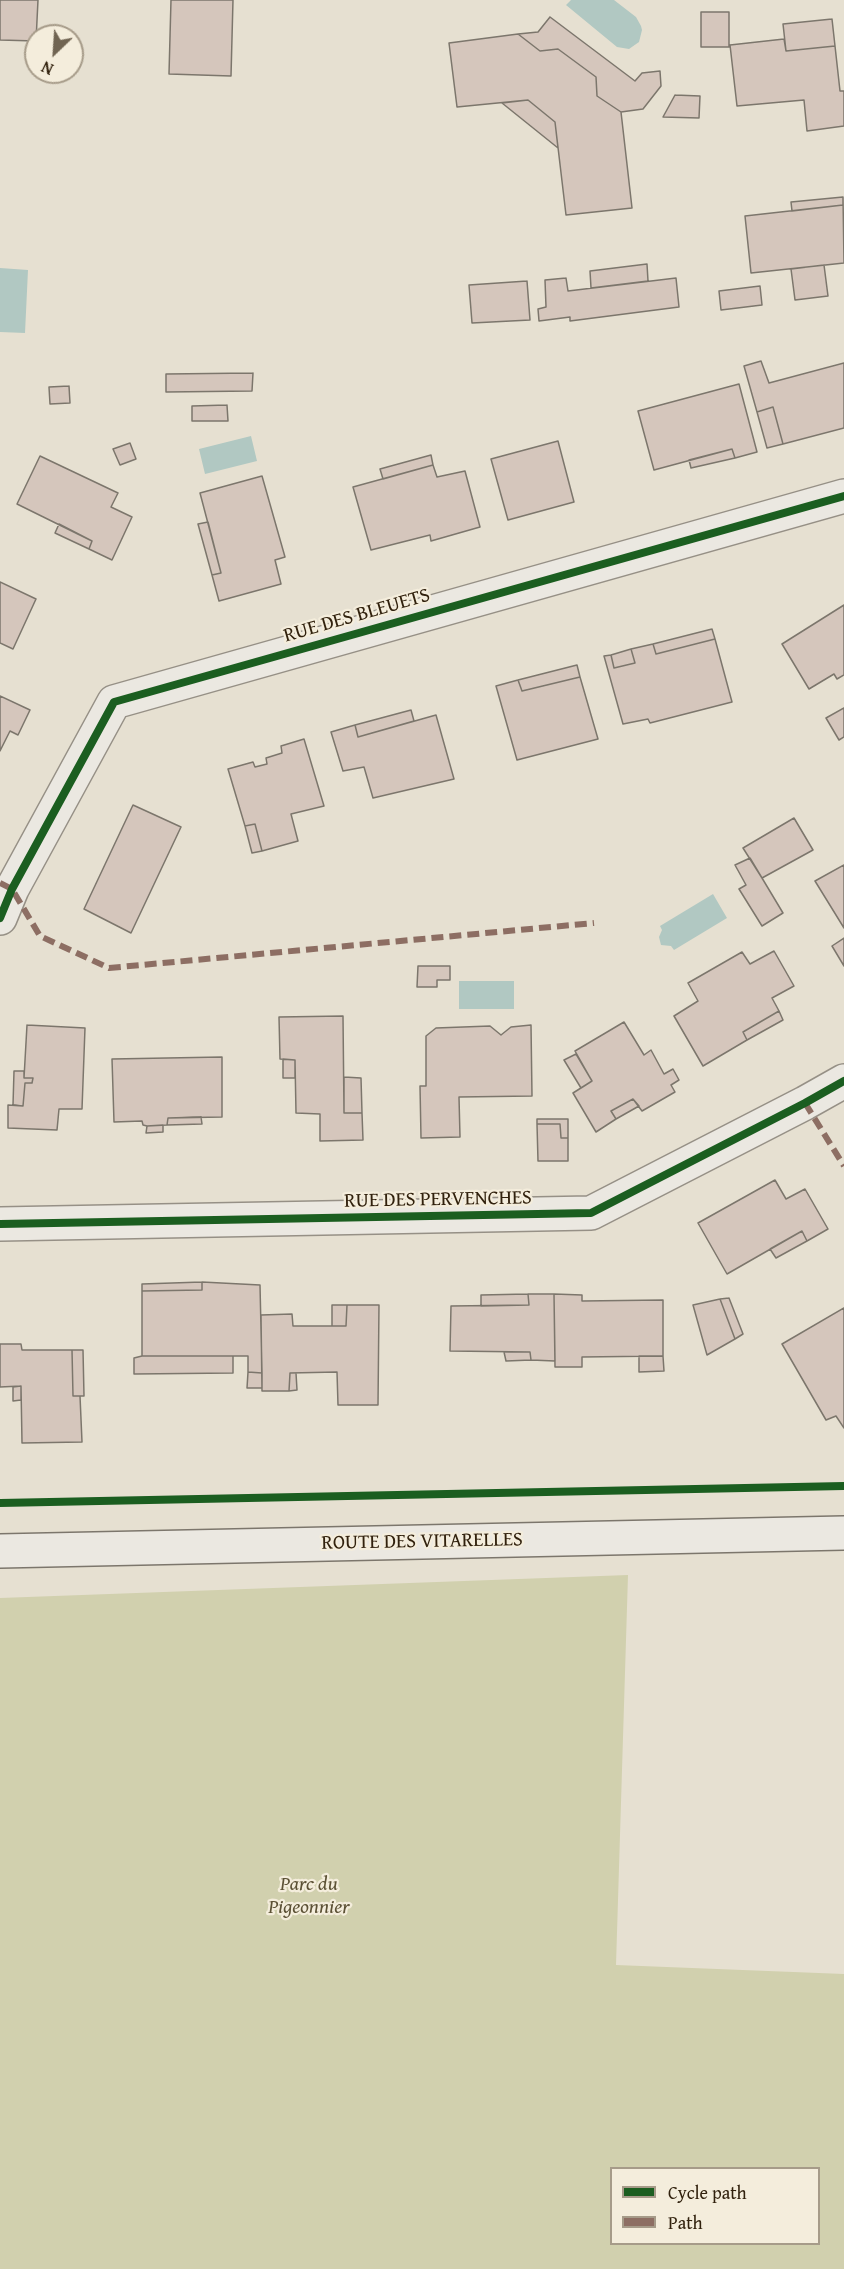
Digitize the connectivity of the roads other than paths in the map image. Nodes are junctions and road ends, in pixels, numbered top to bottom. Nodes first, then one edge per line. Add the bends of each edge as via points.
1 (844, 496) edge
2 (0, 918) edge
3 (844, 1081) edge
4 (0, 1224) edge
5 (844, 1533) edge
6 (0, 1551) edge

1 - 2 street, RUE DES BLEUETS via 114,702
3 - 4 street, RUE DES PERVENCHES via 591,1213
5 - 6 street, ROUTE DES VITARELLES

